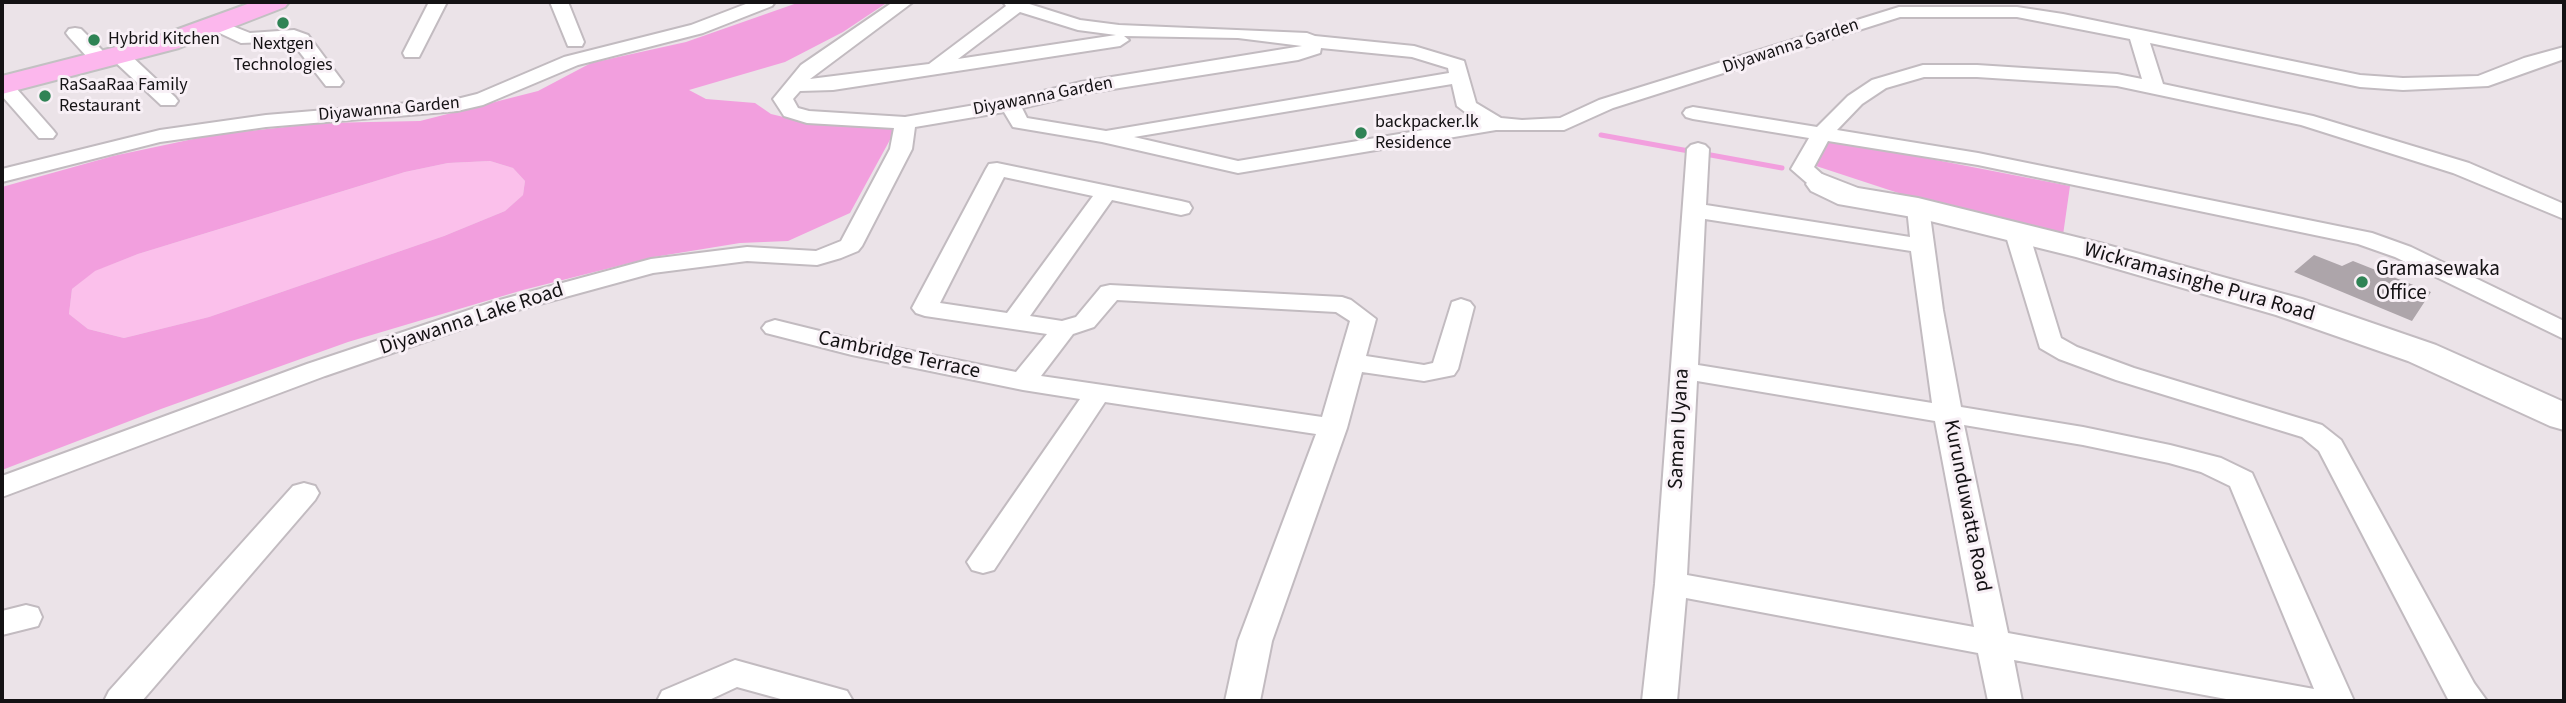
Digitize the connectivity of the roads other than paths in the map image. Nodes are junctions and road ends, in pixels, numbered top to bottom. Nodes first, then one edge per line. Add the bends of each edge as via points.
1 (260, 2) edge
2 (276, 2) edge
3 (438, 2) edge
4 (559, 2) edge
5 (766, 2) edge
6 (904, 2) edge
7 (1014, 4) edge
8 (217, 25) junction
9 (1158, 32) junction
10 (75, 33) dead end
11 (2138, 35) junction
12 (1307, 38) junction
13 (575, 42) dead end
14 (412, 53) dead end
15 (2564, 53) edge
16 (107, 55) junction
17 (934, 68) junction
18 (1461, 77) junction
19 (333, 82) dead end
20 (2, 83) edge
21 (792, 86) junction
22 (2154, 86) junction
23 (168, 101) dead end
24 (1010, 105) junction
25 (1693, 113) dead end
26 (905, 123) junction
27 (1496, 124) junction
28 (1823, 132) junction
29 (47, 134) dead end
30 (1102, 136) junction
31 (1697, 152) dead end
32 (2, 176) edge
33 (1822, 184) joint
34 (1106, 193) junction
35 (1181, 208) dead end
36 (1918, 208) junction
37 (1693, 210) junction
38 (2564, 212) edge
39 (2017, 233) junction
40 (1922, 246) junction
41 (1461, 307) dead end
42 (1015, 320) junction
43 (775, 328) dead end
44 (1064, 328) junction
45 (2564, 331) edge
46 (1350, 362) junction
47 (1683, 371) junction
48 (1023, 382) junction
49 (1098, 392) junction
50 (1948, 415) junction
51 (2564, 417) edge
52 (1333, 428) junction
53 (2, 487) edge
54 (304, 494) dead end
55 (983, 562) dead end
56 (1671, 584) junction
57 (1993, 643) junction
58 (121, 701) edge
59 (674, 701) edge
60 (835, 701) edge
61 (1243, 701) edge
62 (1659, 701) edge
63 (2005, 701) edge
64 (2310, 701) edge
65 (2337, 701) edge
66 (2470, 701) edge

1 - 16 main road
2 - 8 main road
3 - 14 street
4 - 13 street
5 - 32 street, Diyawanna Garden via 697,29 571,61 470,102 160,136
6 - 21 street via 808,69
7 - 9 street, Diyawanna Garden via 1078,25
7 - 17 street
8 - 16 main road
8 - 19 street via 247,39 294,34
9 - 12 street, Diyawanna Garden
9 - 17 street, Diyawanna Garden
10 - 16 street
11 - 15 street, Diyawanna Garden via 2360,81 2403,84 2481,82
11 - 22 street
11 - 27 street, Diyawanna Garden via 2017,12 1899,12 1606,104 1564,124
12 - 18 street, Diyawanna Garden via 1414,52 1457,65
12 - 24 street, Diyawanna Garden via 1313,49 1298,54 1081,88
16 - 20 main road
16 - 23 street
17 - 21 street, Diyawanna Garden
18 - 27 street via 1467,106
18 - 30 street
20 - 29 street
21 - 26 street, Diyawanna Garden via 783,99 791,112
22 - 28 street via 2047,74 1923,71 1879,84
22 - 38 street via 2306,120 2461,168
24 - 26 street, Diyawanna Garden
24 - 30 street via 1020,123
25 - 28 street
26 - 53 street, Diyawanna Lake Road via 901,149 850,246 833,253 817,258 747,254 651,265 316,370
27 - 30 street, Diyawanna Garden via 1238,167
28 - 33 street via 1802,169
28 - 45 street via 2364,238 2403,252
31 - 37 street, Saman Uyana
33 - 36 street, Wickramasinghe Pura Road via 1850,197
34 - 35 street
34 - 42 street
34 - 42 street via 997,169 925,308
36 - 39 street, Wickramasinghe Pura Road
36 - 40 street, Kurunduwatta Road
37 - 40 street
37 - 47 street, Saman Uyana
39 - 51 street, Wickramasinghe Pura Road via 2189,277 2354,328
39 - 66 street via 2049,342 2125,374 2312,431 2331,446
40 - 50 street, Kurunduwatta Road
41 - 46 street via 1445,369 1424,373
42 - 44 street
43 - 48 street, Cambridge Terrace
44 - 46 street via 1085,322 1110,292 1342,305 1363,318
44 - 48 street
46 - 52 street
47 - 50 street
47 - 56 street, Saman Uyana
48 - 49 street, Cambridge Terrace
49 - 52 street, Cambridge Terrace
49 - 55 street
50 - 57 street, Kurunduwatta Road
50 - 65 street via 2169,454 2242,480
52 - 61 street via 1255,641
54 - 58 street
56 - 57 street
56 - 62 street, Saman Uyana
57 - 63 street, Kurunduwatta Road
57 - 64 street
59 - 60 street via 735,673

